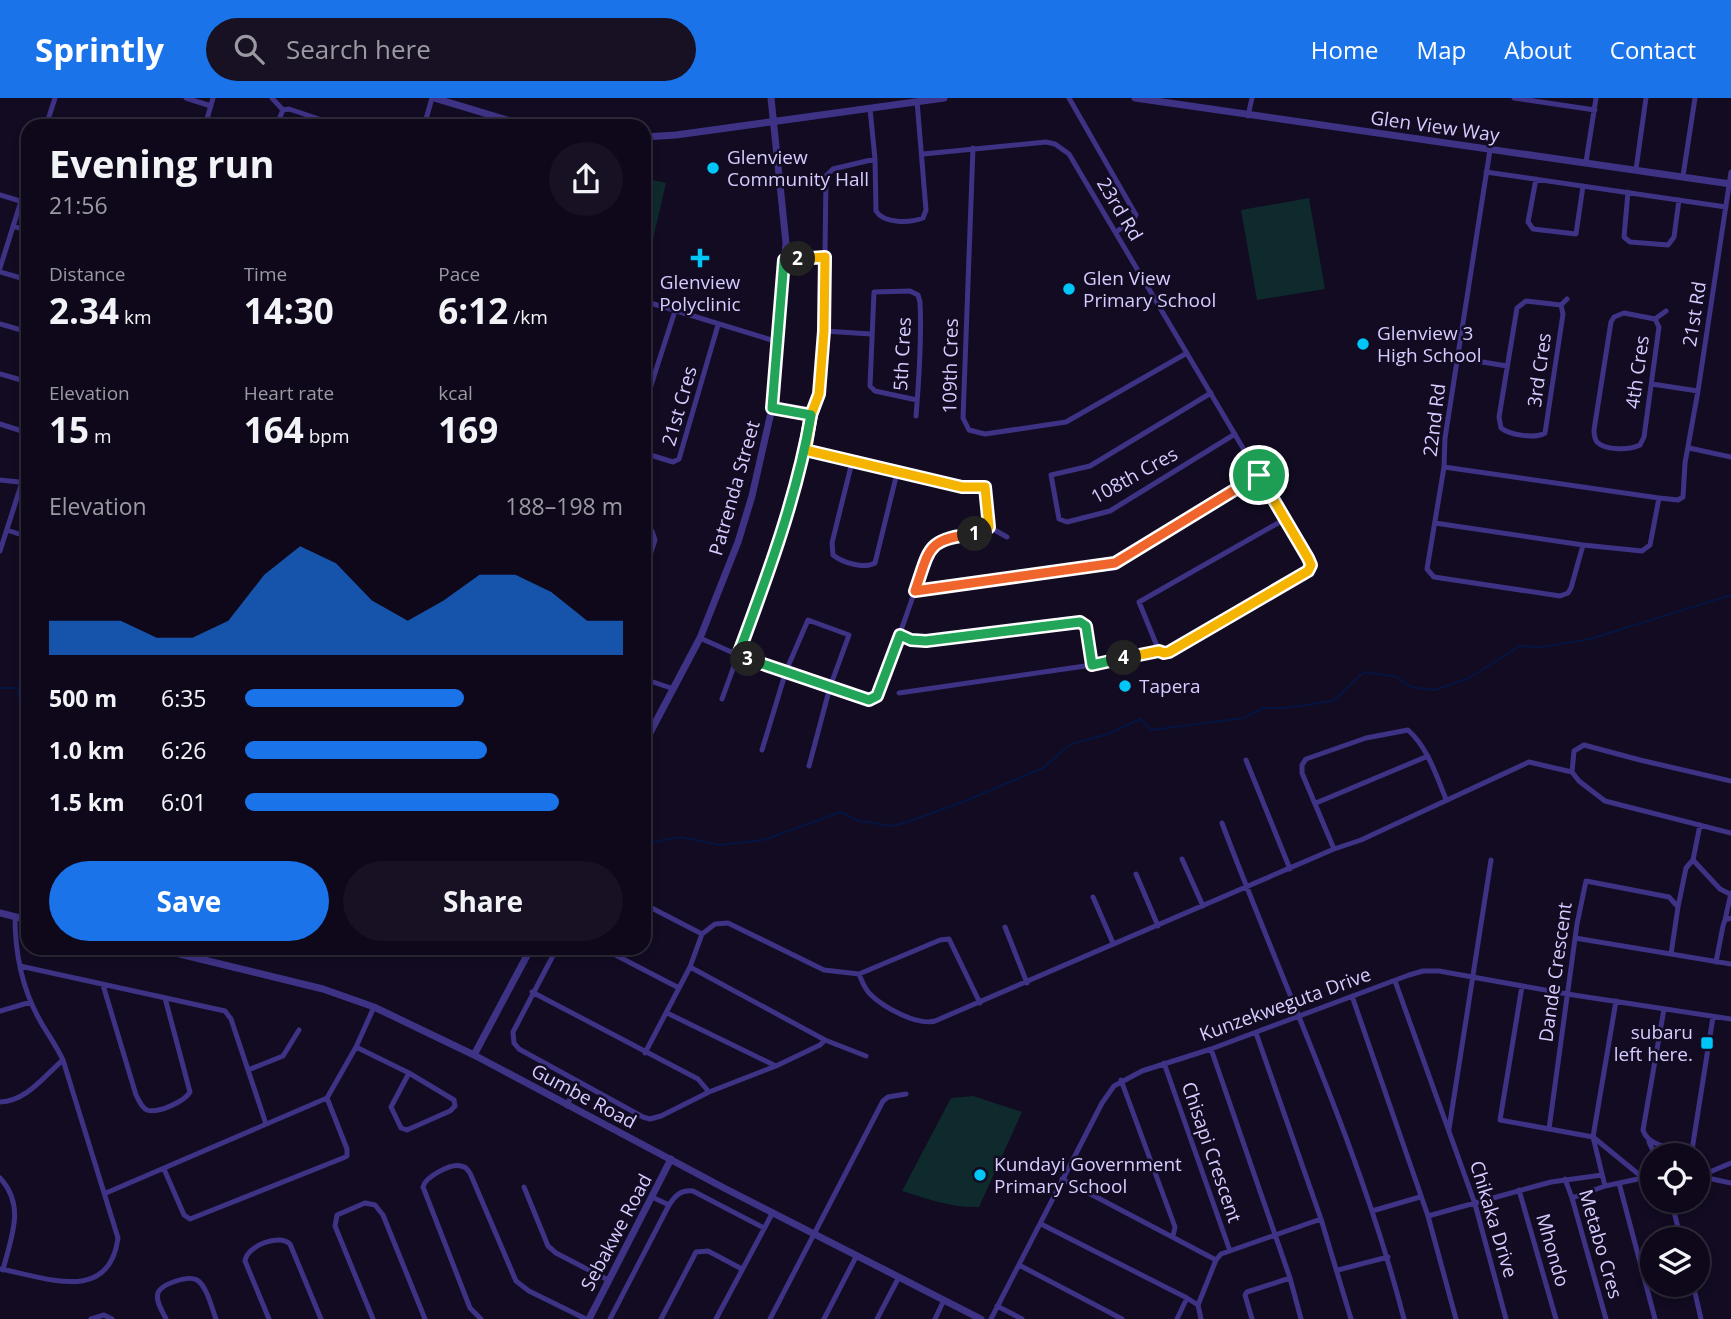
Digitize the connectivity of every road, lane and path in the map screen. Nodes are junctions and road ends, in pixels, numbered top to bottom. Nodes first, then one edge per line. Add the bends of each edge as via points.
1 (55, 98) edge
2 (186, 98) edge
3 (213, 98) edge
4 (272, 98) edge
5 (433, 98) edge
6 (468, 98) edge
7 (771, 98) edge
8 (944, 98) edge
9 (1069, 98) edge
10 (1135, 98) edge
11 (1252, 98) edge
12 (1514, 98) edge
13 (1596, 98) edge
14 (1646, 98) edge
15 (1695, 98) edge
16 (917, 101) junction
17 (211, 106) junction
18 (466, 108) junction
19 (870, 109) junction
20 (283, 110) junction
21 (1595, 110) junction
22 (1248, 116) junction
23 (48, 119) edge
24 (207, 119) edge
25 (279, 119) edge
26 (319, 119) edge
27 (426, 119) edge
28 (503, 119) edge
29 (774, 122) junction
30 (651, 136) edge
31 (973, 148) junction
32 (1490, 150) junction
33 (923, 154) junction
34 (875, 159) junction
35 (1586, 162) junction
36 (1636, 169) junction
37 (1486, 172) junction
38 (1731, 172) edge
39 (1682, 176) junction
40 (1536, 179) junction
41 (1730, 184) edge
42 (1583, 186) junction
43 (1628, 192) junction
44 (0, 195) edge
45 (1679, 200) junction
46 (20, 201) joint
47 (1726, 207) junction
48 (13, 226) junction
49 (21, 229) edge
50 (1116, 232) junction
51 (3, 245) edge
52 (825, 257) junction
53 (784, 260) junction
54 (0, 270) edge
55 (21, 278) edge
56 (1567, 299) dead end
57 (651, 303) edge
58 (1561, 305) junction
59 (675, 311) junction
60 (1666, 311) dead end
61 (1655, 319) junction
62 (0, 324) edge
63 (718, 326) junction
64 (21, 330) edge
65 (824, 331) junction
66 (871, 334) junction
67 (779, 342) junction
68 (1187, 353) junction
69 (1458, 358) junction
70 (1507, 366) junction
71 (0, 373) edge
72 (21, 380) edge
73 (1652, 384) junction
74 (651, 385) edge
75 (1698, 391) junction
76 (1211, 393) junction
77 (917, 400) junction
78 (772, 408) junction
79 (811, 415) junction
80 (916, 416) dead end
81 (0, 424) edge
82 (21, 431) edge
83 (1235, 434) junction
84 (1689, 448) junction
85 (805, 450) junction
86 (651, 455) edge
87 (1731, 457) edge
88 (852, 462) junction
89 (1444, 467) junction
90 (897, 473) junction
91 (1259, 475) junction
92 (0, 480) edge
93 (21, 482) edge
94 (21, 493) edge
95 (1659, 498) junction
96 (1285, 519) junction
97 (1435, 523) junction
98 (989, 527) junction
99 (7, 530) junction
100 (651, 530) edge
101 (21, 535) edge
102 (1007, 537) dead end
103 (1583, 545) junction
104 (651, 550) edge
105 (0, 551) edge
106 (915, 591) junction
107 (900, 635) junction
108 (700, 638) junction
109 (1159, 651) junction
110 (738, 655) junction
111 (1092, 665) junction
112 (786, 671) junction
113 (651, 681) edge
114 (830, 687) junction
115 (675, 689) junction
116 (899, 693) dead end
117 (722, 699) dead end
118 (651, 732) edge
119 (762, 750) dead end
120 (1428, 756) junction
121 (1246, 760) dead end
122 (809, 766) dead end
123 (1572, 772) junction
124 (1731, 781) edge
125 (1446, 799) junction
126 (1317, 803) junction
127 (1222, 823) dead end
128 (1700, 825) junction
129 (1731, 833) edge
130 (1334, 849) junction
131 (1182, 859) dead end
132 (1491, 860) dead end
133 (1693, 860) junction
134 (1290, 869) junction
135 (1136, 874) dead end
136 (1247, 888) junction
137 (1731, 892) edge
138 (1093, 897) dead end
139 (1203, 906) junction
140 (1678, 907) junction
141 (651, 908) edge
142 (0, 914) edge
143 (15, 917) junction
144 (21, 918) edge
145 (1728, 919) edge
146 (1158, 926) junction
147 (1005, 927) dead end
148 (702, 934) junction
149 (1575, 938) junction
150 (1113, 943) junction
151 (1671, 954) junction
152 (184, 955) edge
153 (527, 955) edge
154 (552, 955) edge
155 (615, 955) edge
156 (1716, 962) junction
157 (1731, 964) edge
158 (20, 965) junction
159 (690, 967) junction
160 (859, 974) junction
161 (1474, 978) junction
162 (1395, 981) junction
163 (1027, 982) junction
164 (103, 985) junction
165 (1522, 986) junction
166 (679, 988) junction
167 (532, 992) junction
168 (1567, 994) junction
169 (1352, 996) junction
170 (165, 998) junction
171 (1616, 1001) junction
172 (32, 1002) junction
173 (980, 1003) junction
174 (374, 1007) junction
175 (1664, 1009) junction
176 (0, 1011) edge
177 (667, 1013) junction
178 (1300, 1015) junction
179 (1713, 1017) junction
180 (1731, 1019) edge
181 (299, 1030) dead end
182 (1256, 1033) junction
183 (825, 1040) junction
184 (356, 1047) junction
185 (1211, 1049) junction
186 (645, 1053) junction
187 (474, 1055) junction
188 (866, 1056) dead end
189 (63, 1060) junction
190 (1164, 1063) junction
191 (776, 1066) junction
192 (248, 1070) junction
193 (409, 1073) junction
194 (1121, 1080) junction
195 (577, 1081) junction
196 (709, 1092) junction
197 (905, 1094) dead end
198 (327, 1098) junction
199 (0, 1102) edge
200 (567, 1106) junction
201 (266, 1124) junction
202 (1449, 1129) junction
203 (1549, 1129) junction
204 (1593, 1137) junction
205 (1649, 1142) joint
206 (1653, 1143) edge
207 (1692, 1143) edge
208 (671, 1160) junction
209 (1731, 1163) edge
210 (164, 1169) junction
211 (1710, 1172) edge
212 (1602, 1175) junction
213 (1640, 1176) edge
214 (0, 1178) edge
215 (1640, 1178) edge
216 (1062, 1179) junction
217 (1565, 1179) junction
218 (1710, 1179) edge
219 (1619, 1182) junction
220 (1731, 1184) edge
221 (1605, 1186) junction
222 (524, 1187) dead end
223 (1520, 1190) junction
224 (106, 1193) junction
225 (652, 1197) junction
226 (1420, 1197) junction
227 (1572, 1198) junction
228 (1475, 1204) junction
229 (669, 1205) junction
230 (1373, 1210) junction
231 (773, 1212) junction
232 (1428, 1216) junction
233 (1321, 1219) junction
234 (1041, 1224) junction
235 (764, 1228) junction
236 (816, 1233) junction
237 (1276, 1235) junction
238 (1173, 1236) junction
239 (1230, 1251) junction
240 (857, 1255) junction
241 (1388, 1257) junction
242 (1216, 1260) junction
243 (1019, 1265) junction
244 (2, 1269) edge
245 (742, 1269) junction
246 (1338, 1270) junction
247 (899, 1277) junction
248 (1290, 1278) junction
249 (608, 1280) junction
250 (1696, 1297) edge
251 (1187, 1298) junction
252 (944, 1300) junction
253 (1198, 1305) junction
254 (997, 1306) junction
255 (91, 1319) edge
256 (112, 1319) edge
257 (166, 1319) edge
258 (216, 1319) edge
259 (269, 1319) edge
260 (321, 1319) edge
261 (373, 1319) edge
262 (425, 1319) edge
263 (481, 1319) edge
264 (588, 1319) edge
265 (610, 1319) edge
266 (661, 1319) edge
267 (716, 1319) edge
268 (770, 1319) edge
269 (824, 1319) edge
270 (877, 1319) edge
271 (936, 1319) edge
272 (981, 1319) edge
273 (991, 1319) edge
274 (1023, 1319) edge
275 (1122, 1319) edge
276 (1178, 1319) edge
277 (1201, 1319) edge
278 (1252, 1319) edge
279 (1301, 1319) edge
280 (1351, 1319) edge
281 (1404, 1319) edge
282 (1457, 1319) edge
283 (1506, 1319) edge
284 (1556, 1319) edge
285 (1606, 1319) edge
286 (1656, 1319) edge
287 (1701, 1319) edge

1 - 23 street
2 - 17 street
3 - 17 street
4 - 20 street
5 - 18 street
5 - 27 street
6 - 18 street
7 - 29 street, Patrenda Street
8 - 16 street
9 - 50 street via 1136,215
10 - 22 street, Glen View Way
11 - 22 street
12 - 21 street
13 - 21 street
14 - 36 street
15 - 39 street
16 - 19 street
16 - 33 street
17 - 24 street
18 - 28 street
19 - 29 street
19 - 34 street
20 - 25 street
20 - 26 street
21 - 35 street
22 - 32 street, Glen View Way
29 - 30 street
29 - 53 street, Patrenda Street via 785,225
31 - 33 street, 23rd Rd
31 - 50 street, 23rd Rd via 1055,144 1069,154
31 - 68 street, 109th Cres via 963,418 969,430 985,434 1066,422
32 - 35 street, Glen View Way
32 - 37 street, 22nd Rd
33 - 34 street via 926,210 923,218 915,221 878,215
34 - 52 street via 827,174
35 - 36 street, Glen View Way
36 - 39 street, Glen View Way
37 - 40 street
37 - 69 street, 22nd Rd
38 - 41 street, 21st Rd
39 - 41 street, Glen View Way
40 - 42 street
40 - 42 street via 1528,222 1534,229 1576,234
41 - 47 street, 21st Rd
42 - 43 street
43 - 45 street
43 - 45 street via 1623,231 1630,242 1668,245 1674,237
44 - 46 street
45 - 47 street
46 - 48 street
47 - 75 street, 21st Rd
48 - 49 street
48 - 51 street
50 - 68 street, 23rd Rd
51 - 54 street
52 - 53 street
52 - 65 street
53 - 67 street, Patrenda Street
54 - 55 street
56 - 58 street
57 - 59 street
58 - 70 street, 3rd Cres via 1520,304
58 - 70 street, 3rd Cres via 1543,435 1500,428
59 - 63 street
59 - 74 street, 21st Cres
60 - 61 street
61 - 73 street, 4th Cres via 1659,327
61 - 73 street, 4th Cres via 1624,313 1611,323 1594,429 1597,441 1626,449 1640,445
62 - 64 street
63 - 67 street
63 - 86 street, 21st Cres via 680,459 673,462
65 - 66 street
65 - 79 street via 819,394
66 - 77 street, 5th Cres via 872,389
66 - 77 street, 5th Cres via 874,292 910,290 918,295
67 - 78 street, Patrenda Street
68 - 76 street, 23rd Rd
69 - 70 street
69 - 89 street, 22nd Rd
71 - 72 street
73 - 75 street
75 - 84 street, 21st Rd
76 - 83 street, 23rd Rd
76 - 83 street, 108th Cres via 1090,466 1051,475 1059,519 1067,522 1110,511
77 - 80 street
78 - 79 street
78 - 108 street, Patrenda Street via 738,542
79 - 85 street
81 - 82 street
83 - 91 street, 23rd Rd
84 - 87 street
84 - 95 street, 21st Rd via 1683,497
85 - 88 street
85 - 110 street
88 - 90 street
88 - 90 street via 832,543 833,555 840,560 867,566 875,563
89 - 95 street
89 - 97 street, 22nd Rd
90 - 98 street via 970,489 985,487
91 - 96 street, 23rd Rd
91 - 106 street via 1115,563
92 - 93 street
94 - 99 street
95 - 103 street via 1647,549
96 - 109 street via 1139,602
96 - 109 street, 23rd Rd via 1308,558 1308,571 1169,652
97 - 103 street
97 - 103 street, 22nd Rd via 1427,569 1434,577 1560,596 1572,588
98 - 102 street
98 - 106 street via 933,545
99 - 101 street
99 - 105 street
100 - 104 street
106 - 107 street
107 - 111 street via 926,641 1080,622 1086,626
107 - 114 street via 877,696 866,700
108 - 110 street
108 - 115 street, Patrenda Street
109 - 111 street
110 - 112 street
110 - 117 street
111 - 116 street
112 - 114 street
112 - 114 street via 808,620 849,635
112 - 119 street
113 - 115 street
114 - 122 street
115 - 118 street, Patrenda Street
120 - 125 street
120 - 126 street
120 - 126 street via 1416,737 1402,729 1306,759 1302,773
121 - 134 street
123 - 124 street via 1574,751 1584,745
123 - 125 street via 1529,762
123 - 128 street via 1605,801
125 - 130 street
126 - 130 street
127 - 136 street
128 - 129 street
128 - 133 street
130 - 134 street
131 - 139 street
132 - 161 street, Chikaka Drive
133 - 137 street via 1720,889
133 - 140 street via 1686,868
134 - 136 street
135 - 146 street
136 - 139 street
136 - 178 street
137 - 145 street
138 - 150 street
139 - 146 street
140 - 149 street, Dande Crescent via 1669,897 1586,881
140 - 151 street
141 - 148 street
142 - 143 street
143 - 144 street
143 - 158 street
145 - 156 street
146 - 150 street
147 - 163 street
148 - 159 street
148 - 160 street via 727,923 824,970
149 - 151 street
149 - 168 street, Dande Crescent
150 - 163 street
151 - 156 street
152 - 174 street, Gumbe Road via 313,986
153 - 187 street
154 - 167 street
155 - 166 street
156 - 157 street
158 - 164 street
158 - 172 street
159 - 166 street
159 - 183 street
160 - 173 street via 876,999 920,1023
160 - 173 street via 947,939 952,941
161 - 162 street, Kunzekweguta Drive via 1423,971
161 - 165 street, Kunzekweguta Drive
161 - 202 street, Chikaka Drive
162 - 169 street, Kunzekweguta Drive
162 - 202 street, Chikaka Drive
163 - 173 street
164 - 170 street
164 - 170 street via 136,1095 142,1107 156,1111 190,1092
165 - 168 street, Kunzekweguta Drive
165 - 203 street via 1500,1120
166 - 177 street
167 - 186 street
167 - 195 street via 513,1032 514,1043
168 - 171 street, Kunzekweguta Drive
168 - 203 street, Dande Crescent
169 - 178 street, Kunzekweguta Drive
169 - 226 street
170 - 192 street via 225,1011
171 - 175 street, Kunzekweguta Drive
171 - 204 street
172 - 176 street
172 - 189 street
174 - 184 street
174 - 187 street, Gumbe Road
175 - 179 street, Kunzekweguta Drive
175 - 205 street via 1643,1129
177 - 186 street
177 - 191 street
178 - 182 street, Kunzekweguta Drive
178 - 230 street
179 - 180 street, Kunzekweguta Drive
179 - 207 street
181 - 192 street via 283,1056
182 - 185 street, Kunzekweguta Drive
182 - 233 street
183 - 188 street
183 - 191 street
184 - 193 street
184 - 198 street
185 - 190 street, Kunzekweguta Drive
185 - 237 street
186 - 196 street via 698,1079
187 - 200 street, Gumbe Road
189 - 199 street via 27,1093
189 - 224 street
190 - 194 street, Kunzekweguta Drive
190 - 239 street, Chisapi Crescent
191 - 196 street
192 - 201 street
193 - 193 street via 455,1102 450,1111 407,1130 401,1128 391,1107
194 - 216 street via 1102,1103
194 - 238 street via 1175,1227
195 - 196 street via 650,1118
195 - 200 street
197 - 236 street via 883,1101
198 - 201 street
198 - 210 street via 347,1149 344,1158 190,1219
200 - 208 street, Gumbe Road
201 - 210 street
202 - 228 street, Chikaka Drive
203 - 204 street
204 - 212 street
204 - 213 street
205 - 206 street
208 - 225 street, Sebakwe Road
208 - 231 street, Gumbe Road
209 - 211 street
210 - 224 street
212 - 217 street
212 - 221 street
214 - 244 street via 10,1190 15,1214
215 - 219 street
216 - 234 street
216 - 238 street
217 - 223 street
217 - 227 street, Metabo Cres
218 - 220 street
219 - 221 street
219 - 286 street
221 - 227 street
222 - 249 street via 548,1246
223 - 228 street
223 - 284 street, Mhondo
224 - 244 street via 118,1238 117,1250 100,1275 76,1283
225 - 229 street
225 - 249 street, Sebakwe Road
226 - 230 street
226 - 232 street
227 - 285 street, Metabo Cres
228 - 232 street
228 - 283 street, Chikaka Drive
229 - 235 street via 680,1192 693,1191
229 - 265 street
230 - 241 street
231 - 235 street
231 - 236 street, Gumbe Road
232 - 282 street
233 - 237 street
233 - 246 street
234 - 243 street
234 - 251 street
235 - 245 street
236 - 240 street, Gumbe Road
236 - 268 street
237 - 239 street
237 - 248 street
238 - 242 street
239 - 242 street
240 - 247 street, Gumbe Road
240 - 269 street
241 - 246 street
241 - 281 street
242 - 253 street
243 - 254 street
243 - 275 street
245 - 266 street via 708,1251 696,1252
245 - 267 street
246 - 280 street
247 - 252 street, Gumbe Road
247 - 270 street
248 - 278 street via 1247,1292
248 - 279 street
249 - 264 street, Sebakwe Road
250 - 287 street
251 - 253 street
251 - 276 street
252 - 271 street
252 - 272 street, Gumbe Road
253 - 277 street
254 - 273 street
254 - 274 street
255 - 256 street via 104,1315
257 - 258 street via 159,1291 187,1278 201,1284
259 - 260 street via 245,1256 279,1238 290,1244
261 - 262 street via 335,1226 337,1215 365,1203 376,1205 383,1215
263 - 264 street via 470,1308 423,1187 428,1177 456,1165 470,1173 516,1281

